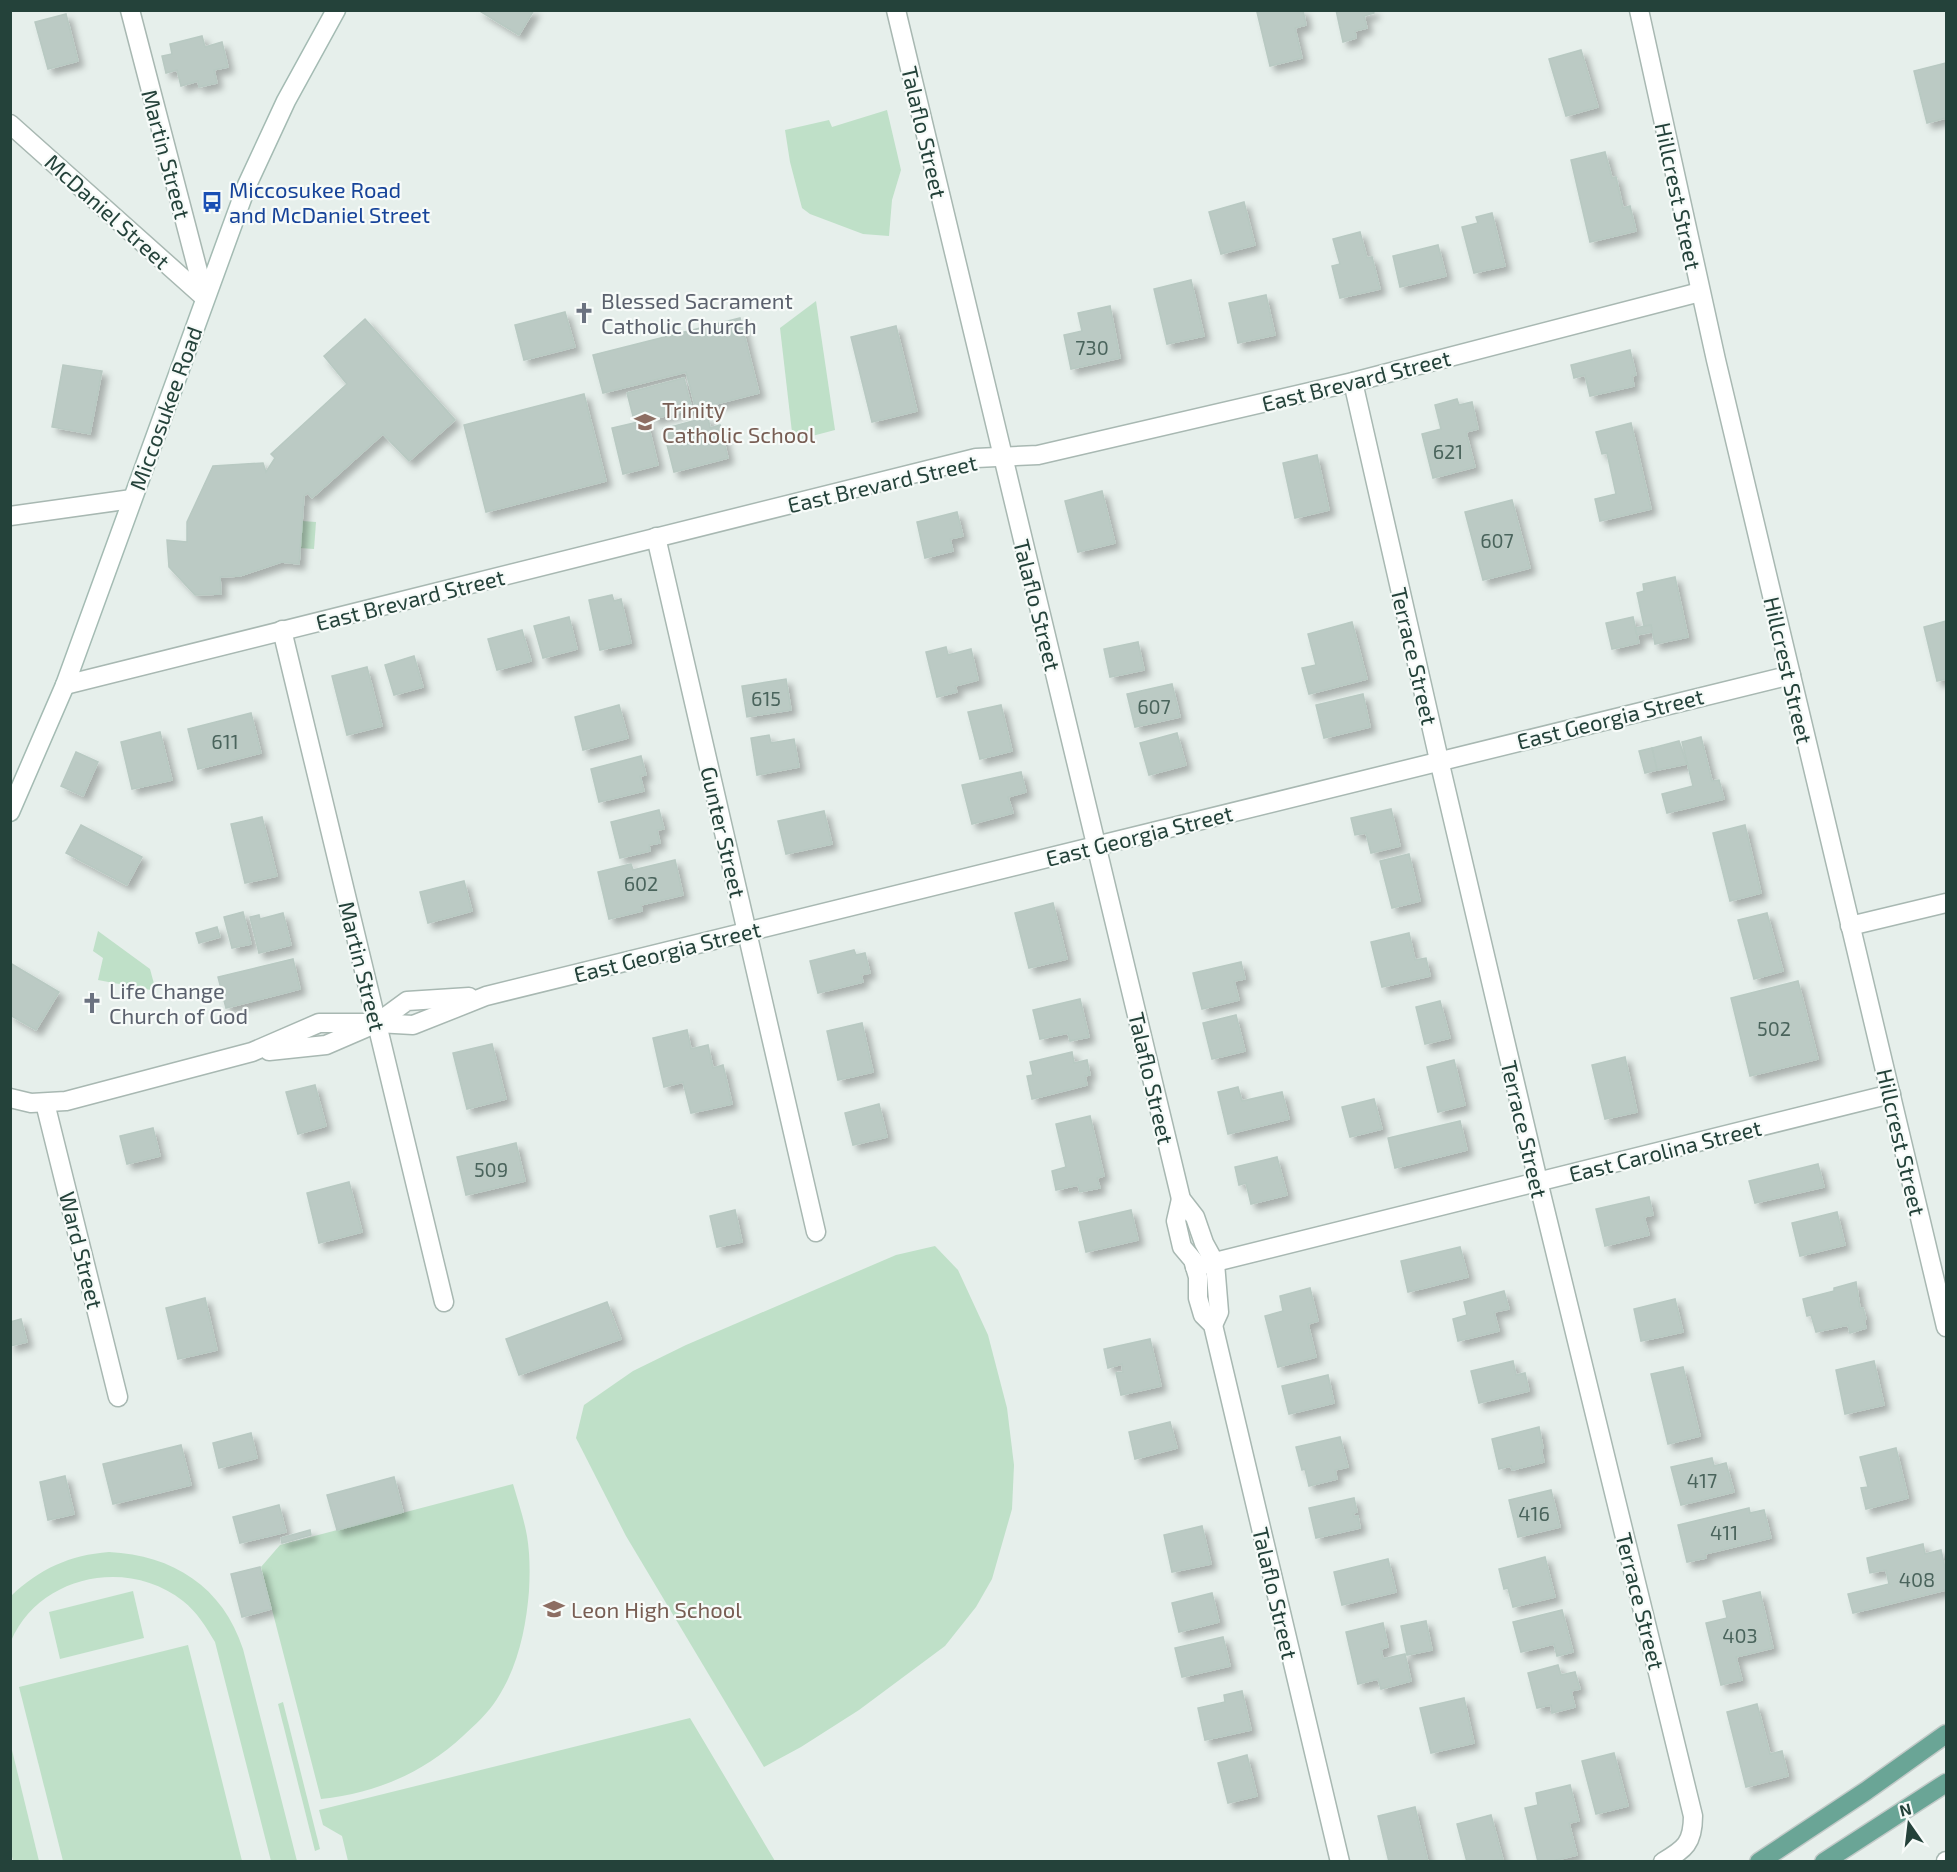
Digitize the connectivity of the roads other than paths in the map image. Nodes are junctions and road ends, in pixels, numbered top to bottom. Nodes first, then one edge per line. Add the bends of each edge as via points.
1 (130, 10) edge
2 (896, 10) edge
3 (1639, 10) edge
4 (333, 13) edge
5 (10, 124) edge
6 (1700, 292) junction
7 (205, 298) junction
8 (1353, 382) junction
9 (1002, 457) junction
10 (132, 499) junction
11 (10, 516) edge
12 (656, 537) junction
13 (282, 630) junction
14 (1791, 675) junction
15 (65, 685) junction
16 (1439, 760) junction
17 (10, 812) edge
18 (1096, 846) junction
19 (1947, 903) edge
20 (1850, 926) junction
21 (747, 931) junction
22 (377, 1023) junction
23 (1891, 1094) junction
24 (10, 1098) edge
25 (45, 1103) junction
26 (1538, 1181) junction
27 (1181, 1199) junction
28 (816, 1232) dead end
29 (1215, 1263) junction
30 (1195, 1267) junction
31 (444, 1302) dead end
32 (1213, 1325) junction
33 (1947, 1328) edge
34 (118, 1397) dead end
35 (1947, 1734) edge
36 (1947, 1784) edge
37 (1340, 1862) edge
38 (1663, 1862) edge
39 (1759, 1862) edge
40 (1824, 1862) edge

1 - 7 street, Martin Street
2 - 9 street, Talaflo Street
3 - 6 street, Hillcrest Street
4 - 7 street, Miccosukee Road via 247,185
5 - 7 street, McDaniel Street
6 - 8 street, East Brevard Street
6 - 14 street, Hillcrest Street
7 - 10 street, Miccosukee Road
8 - 9 street, East Brevard Street via 1038,455
8 - 16 street, Terrace Street
9 - 12 street, East Brevard Street via 976,458
9 - 18 street, Talaflo Street
10 - 11 street
10 - 15 street, Miccosukee Road
12 - 13 street, East Brevard Street
12 - 21 street, Gunter Street
13 - 15 street, East Brevard Street
13 - 22 street, Martin Street
14 - 16 street, East Georgia Street
14 - 20 street, Hillcrest Street
15 - 17 street, Miccosukee Road
16 - 18 street, East Georgia Street
16 - 26 street, Terrace Street
18 - 21 street, East Georgia Street
18 - 27 street, Talaflo Street
19 - 20 street
20 - 23 street, Hillcrest Street
21 - 22 street, East Georgia Street via 486,996 413,1025
21 - 28 street, Gunter Street
22 - 25 street, East Georgia Street via 326,1045 252,1052
22 - 31 street, Martin Street
23 - 26 street, East Carolina Street
23 - 33 street, Hillcrest Street
24 - 25 street, East Georgia Street
25 - 34 street, Ward Street
26 - 29 street, East Carolina Street
26 - 38 street, Terrace Street via 1693,1816 1690,1840
27 - 29 street, Talaflo Street via 1195,1217
27 - 30 street, Talaflo Street via 1176,1221 1182,1247
29 - 30 street, East Carolina Street
29 - 32 street, Talaflo Street via 1219,1312
30 - 32 street, Talaflo Street via 1203,1315
32 - 37 street, Talaflo Street
35 - 39 main road
36 - 40 main road

